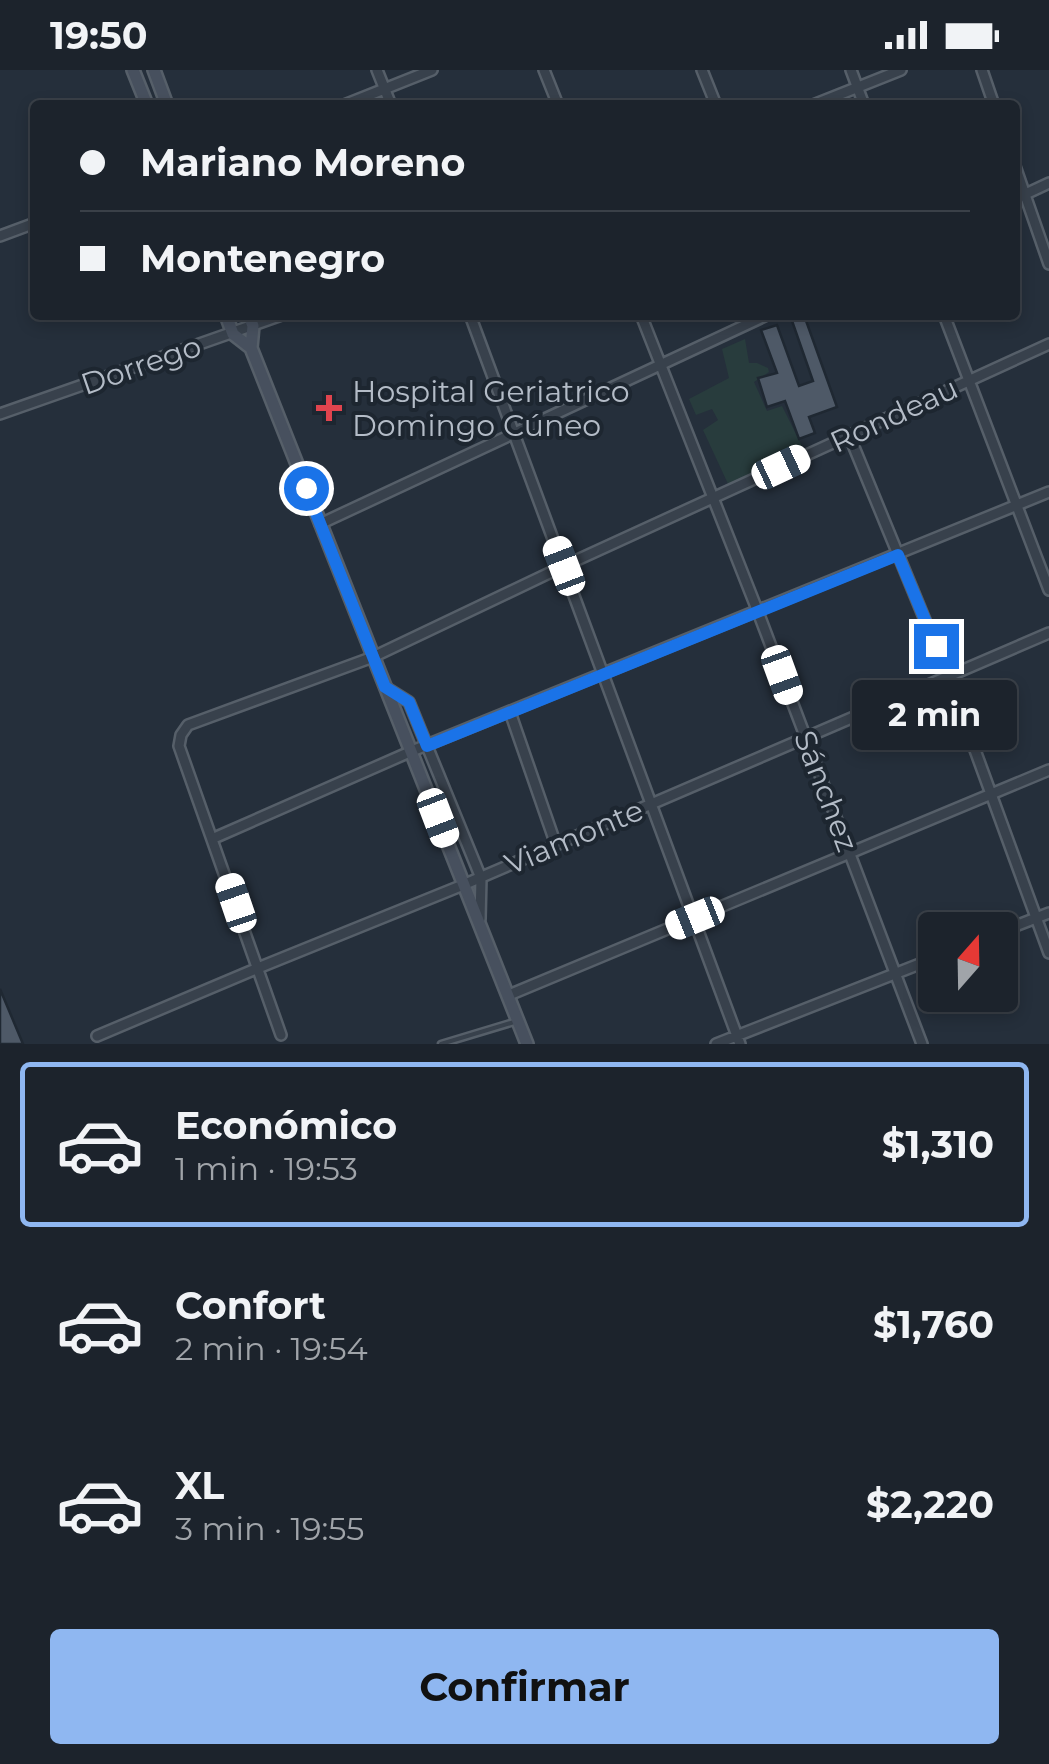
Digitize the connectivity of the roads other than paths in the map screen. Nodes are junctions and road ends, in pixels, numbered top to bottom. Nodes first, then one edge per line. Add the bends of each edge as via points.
1 (133, 70) edge
2 (154, 70) edge
3 (378, 70) edge
4 (432, 70) edge
5 (544, 70) edge
6 (702, 70) edge
7 (851, 70) edge
8 (902, 70) edge
9 (982, 70) edge
10 (857, 88) junction
11 (385, 89) junction
12 (144, 100) edge
13 (165, 100) edge
14 (357, 100) edge
15 (389, 100) edge
16 (556, 100) edge
17 (714, 100) edge
18 (826, 100) edge
19 (862, 100) edge
20 (992, 100) edge
21 (1049, 182) edge
22 (1020, 196) edge
23 (30, 225) edge
24 (0, 236) edge
25 (1049, 264) edge
26 (228, 320) edge
27 (472, 320) edge
28 (643, 320) edge
29 (756, 320) edge
30 (946, 320) edge
31 (251, 321) edge
32 (233, 334) junction
33 (1049, 344) edge
34 (251, 348) junction
35 (660, 365) junction
36 (969, 380) junction
37 (0, 414) edge
38 (514, 433) junction
39 (849, 436) junction
40 (1049, 492) edge
41 (713, 498) junction
42 (1017, 506) junction
43 (320, 524) junction
44 (898, 555) junction
45 (564, 566) junction
46 (1049, 590) edge
47 (758, 612) junction
48 (1049, 633) edge
49 (373, 657) junction
50 (604, 674) junction
51 (948, 676) junction
52 (385, 687) junction
53 (510, 712) junction
54 (806, 738) junction
55 (427, 746) junction
56 (412, 751) junction
57 (1049, 770) edge
58 (992, 795) junction
59 (652, 804) junction
60 (214, 838) junction
61 (556, 845) junction
62 (850, 854) junction
63 (481, 878) junction
64 (463, 885) junction
65 (1049, 913) edge
66 (695, 918) junction
67 (1036, 918) junction
68 (480, 921) junction
69 (1018, 925) edge
70 (1049, 953) edge
71 (918, 965) edge
72 (258, 968) junction
73 (895, 974) junction
74 (509, 996) junction
75 (518, 1021) junction
76 (280, 1035) dead end
77 (96, 1036) dead end
78 (739, 1040) edge
79 (441, 1044) edge
80 (527, 1044) edge
81 (716, 1044) edge
82 (922, 1044) edge

1 - 12 main road
2 - 13 main road
3 - 11 street
4 - 11 street
5 - 16 street
6 - 17 street
7 - 10 street
8 - 10 street
9 - 20 street
10 - 18 street
10 - 19 street
11 - 14 street
11 - 15 street
21 - 22 street
22 - 25 street
23 - 24 street
26 - 32 main road
27 - 38 street
28 - 35 street, Sánchez
29 - 35 street
30 - 36 street
31 - 32 street, Dorrego
31 - 34 main road
32 - 34 main road
32 - 37 street, Dorrego
33 - 36 street, Rondeau
34 - 43 main road
35 - 38 street
35 - 41 street, Sánchez
36 - 39 street, Rondeau
36 - 42 street
38 - 43 street
38 - 45 street
39 - 41 street, Rondeau
39 - 44 street
40 - 42 street
41 - 45 street, Rondeau
41 - 47 street, Sánchez
42 - 44 street
42 - 46 street
43 - 49 main road
44 - 47 street
44 - 51 street
45 - 49 street, Rondeau
45 - 50 street
47 - 50 street
47 - 54 street, Sánchez
48 - 51 street, Viamonte
49 - 52 main road
49 - 60 street, Rondeau via 188,725 180,746
50 - 53 street
50 - 59 street
51 - 54 street, Viamonte
51 - 58 street
52 - 55 street via 409,702
52 - 56 main road
53 - 55 street
53 - 61 street
54 - 59 street, Viamonte
54 - 62 street, Sánchez
55 - 56 street
55 - 63 street
56 - 60 street
56 - 64 main road
57 - 58 street
58 - 62 street
58 - 67 street
59 - 61 street, Viamonte
59 - 66 street
60 - 72 street
61 - 63 street, Viamonte
62 - 66 street
62 - 73 street, Sánchez
63 - 64 street, Viamonte
63 - 68 street
64 - 68 main road
64 - 72 street, Viamonte
65 - 67 street
66 - 74 street
66 - 78 street
67 - 69 street
67 - 70 street
68 - 74 main road
71 - 73 street
72 - 76 street
72 - 77 street, Viamonte
73 - 78 street
73 - 82 street, Sánchez
74 - 75 main road
75 - 79 lane
75 - 80 main road
78 - 81 street

